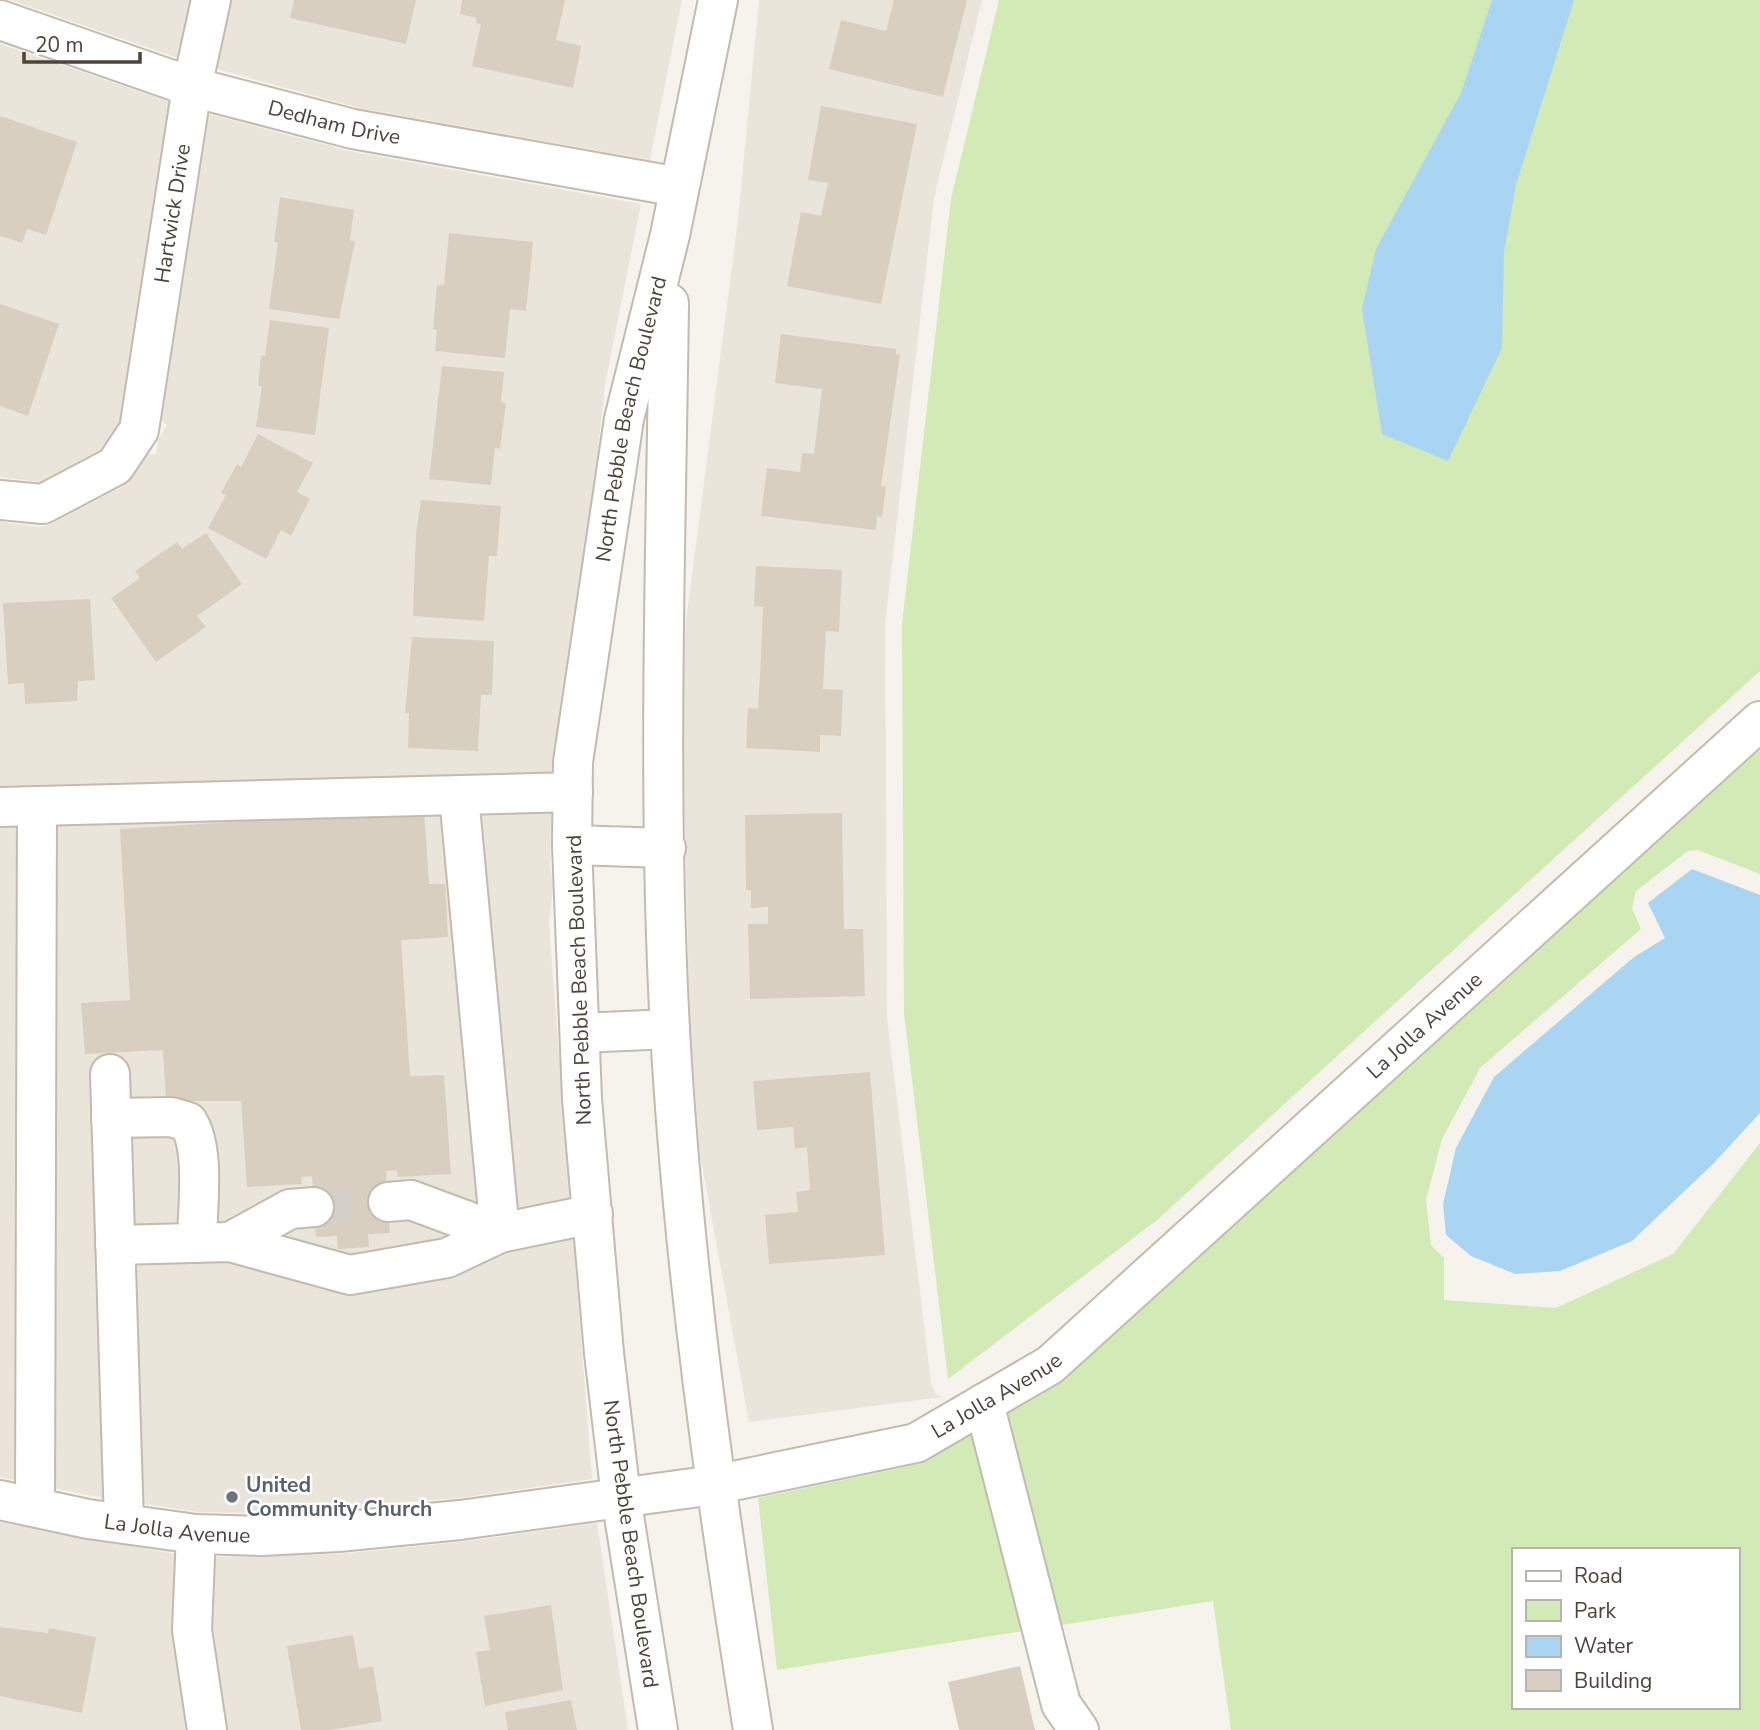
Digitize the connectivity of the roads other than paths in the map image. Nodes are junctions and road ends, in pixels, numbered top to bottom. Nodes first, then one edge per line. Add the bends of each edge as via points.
1 (211, 0) edge
2 (718, 0) edge
3 (0, 20) edge
4 (192, 87) junction
5 (679, 187) junction
6 (670, 235) junction
7 (0, 500) edge
8 (1760, 722) edge
9 (573, 792) junction
10 (459, 796) junction
11 (18, 806) edge
12 (572, 845) junction
13 (666, 848) junction
14 (670, 1029) junction
15 (580, 1033) junction
16 (110, 1074) dead end
17 (111, 1118) junction
18 (388, 1202) tunnel mouth
19 (314, 1207) tunnel mouth
20 (593, 1214) junction
21 (500, 1233) junction
22 (214, 1242) junction
23 (115, 1245) junction
24 (984, 1403) junction
25 (713, 1485) junction
26 (621, 1497) junction
27 (18, 1504) edge
28 (124, 1524) junction
29 (196, 1534) junction
30 (207, 1730) edge
31 (658, 1730) edge
32 (753, 1730) edge
33 (1079, 1730) edge

1 - 4 street, Hartwick Drive
2 - 5 street, North Pebble Beach Boulevard
3 - 4 street, Dedham Drive
4 - 5 street, Dedham Drive via 354,129
4 - 7 street, Hartwick Drive via 139,430 115,466 43,504
5 - 6 street, North Pebble Beach Boulevard
6 - 9 street, North Pebble Beach Boulevard via 624,419 573,762
6 - 13 street, North Pebble Beach Boulevard via 663,751
8 - 24 street, La Jolla Avenue via 1050,1365
9 - 10 street
9 - 12 street, North Pebble Beach Boulevard
10 - 11 street
10 - 21 street
11 - 27 street
12 - 13 street
12 - 15 street, North Pebble Beach Boulevard
13 - 14 street, North Pebble Beach Boulevard
14 - 15 street
14 - 25 street, North Pebble Beach Boulevard via 688,1260
15 - 20 street, North Pebble Beach Boulevard
16 - 17 street
17 - 22 street via 171,1117 188,1122 194,1132
17 - 23 street
18 - 21 street via 411,1200
19 - 22 street via 290,1209
20 - 21 street
20 - 26 street, North Pebble Beach Boulevard
21 - 22 street via 447,1258 350,1275
22 - 23 street
23 - 28 street
24 - 25 street, La Jolla Avenue via 916,1443
24 - 33 street via 1060,1704
25 - 26 street, La Jolla Avenue
25 - 32 street, North Pebble Beach Boulevard
26 - 29 street, La Jolla Avenue via 338,1532
26 - 31 street, North Pebble Beach Boulevard
27 - 28 street, La Jolla Avenue
28 - 29 street, La Jolla Avenue
29 - 30 street via 192,1630

